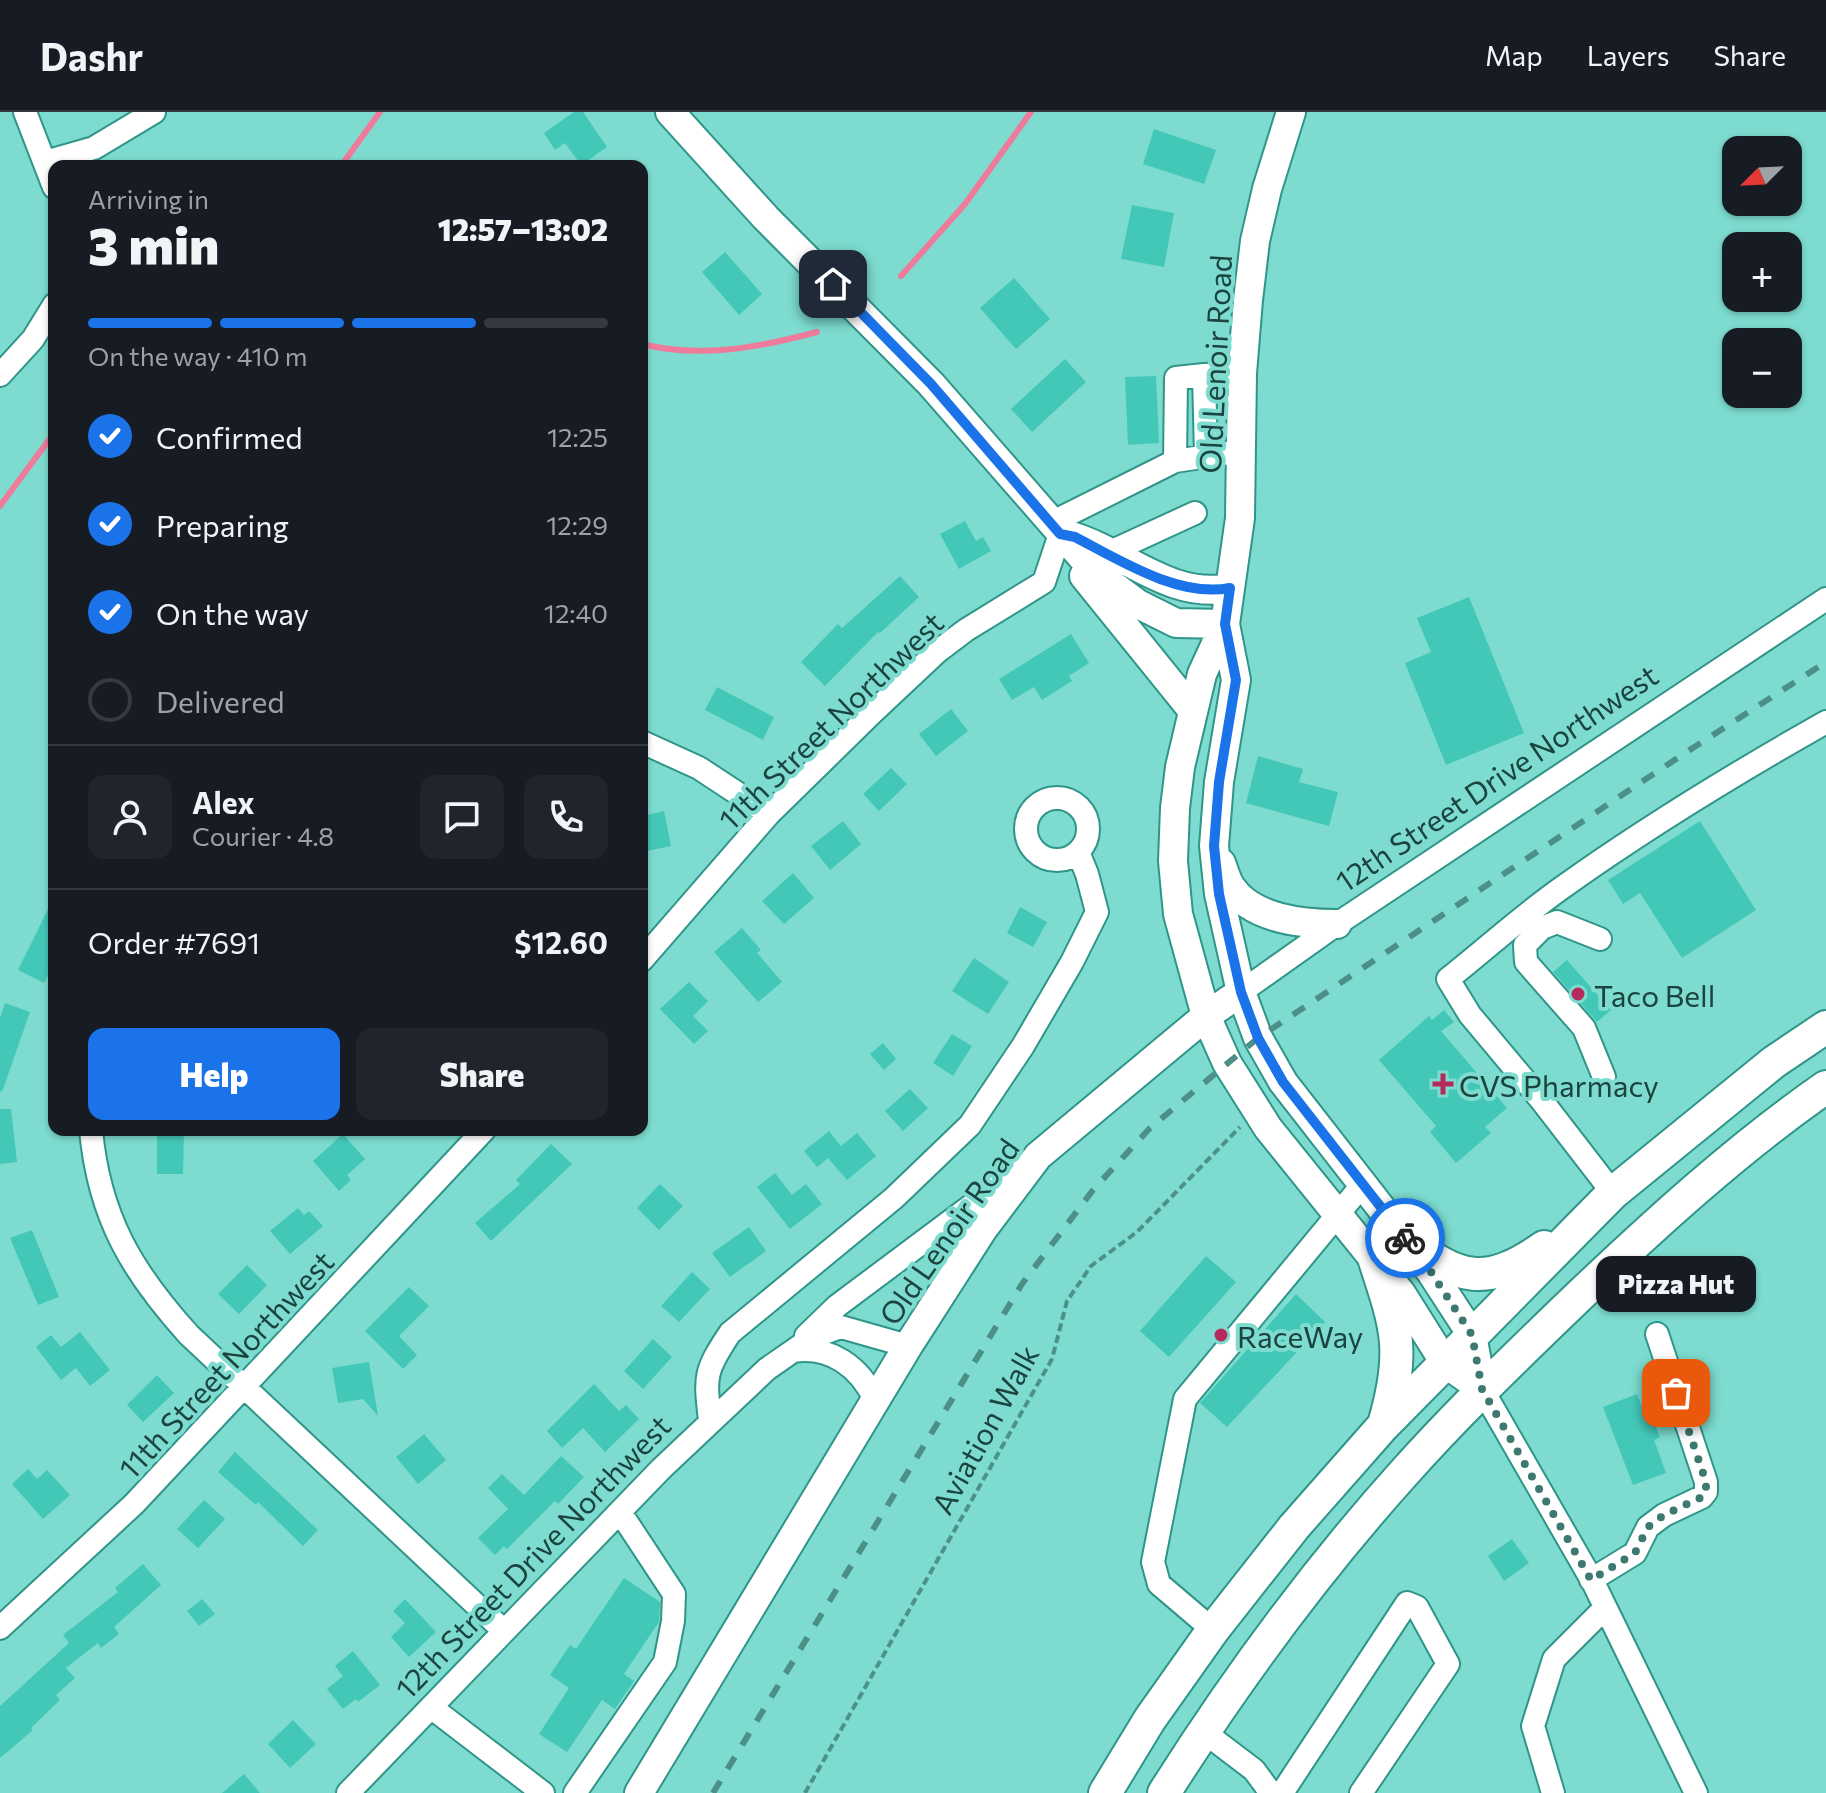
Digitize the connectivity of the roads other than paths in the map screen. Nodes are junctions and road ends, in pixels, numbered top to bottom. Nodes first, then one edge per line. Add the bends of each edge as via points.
1 (25, 112) edge
2 (154, 112) edge
3 (670, 112) edge
4 (1291, 112) edge
5 (52, 160) edge
6 (48, 161) edge
7 (45, 162) junction
8 (48, 170) edge
9 (48, 315) edge
10 (1242, 373) junction
11 (0, 375) edge
12 (1204, 375) junction
13 (1242, 451) junction
14 (1206, 455) junction
15 (1175, 461) junction
16 (1195, 513) dead end
17 (1056, 529) junction
18 (1108, 553) junction
19 (1230, 588) junction
20 (1826, 599) edge
21 (1225, 624) junction
22 (1193, 711) junction
23 (1826, 722) edge
24 (648, 745) edge
25 (769, 814) junction
26 (1214, 846) junction
27 (1078, 852) dead end
28 (1337, 924) junction
29 (1600, 939) dead end
30 (648, 953) edge
31 (1241, 992) junction
32 (1206, 1016) junction
33 (1826, 1027) edge
34 (1604, 1077) dead end
35 (1826, 1087) edge
36 (92, 1136) edge
37 (478, 1136) edge
38 (1038, 1156) junction
39 (1363, 1184) junction
40 (1603, 1203) junction
41 (1339, 1216) junction
42 (1406, 1239) junction
43 (1375, 1261) junction
44 (1657, 1334) dead end
45 (1472, 1335) junction
46 (908, 1346) junction
47 (776, 1362) junction
48 (1445, 1363) junction
49 (245, 1386) junction
50 (1482, 1389) junction
51 (875, 1400) junction
52 (710, 1421) junction
53 (1383, 1426) junction
54 (620, 1512) junction
55 (1591, 1580) junction
56 (1605, 1608) junction
57 (0, 1628) edge
58 (1213, 1630) junction
59 (504, 1631) junction
60 (432, 1708) junction
61 (1204, 1732) junction
62 (1546, 1788) edge
63 (348, 1793) edge
64 (543, 1793) edge
65 (575, 1793) edge
66 (639, 1793) edge
67 (1105, 1793) edge
68 (1164, 1793) edge
69 (1271, 1793) edge
70 (1282, 1793) edge
71 (1361, 1793) edge
72 (1696, 1793) edge

1 - 7 street
2 - 5 street via 94,148
3 - 17 main road via 755,207 924,376
4 - 10 main road, Old Lenoir Road via 1255,241
6 - 7 street
7 - 8 street
9 - 11 street
10 - 12 street
10 - 13 main road, Old Lenoir Road
12 - 14 street
12 - 15 street via 1176,378
13 - 14 street
13 - 19 main road, Old Lenoir Road
14 - 15 street
15 - 17 street
16 - 18 street
17 - 18 main road
17 - 21 main road via 1096,573 1138,604 1176,623
17 - 22 main road via 1086,580
17 - 25 street, 11th Street Northwest via 1044,582 937,652
18 - 19 main road via 1188,589
19 - 21 main road, Old Lenoir Road
20 - 28 street, 12th Street Drive Northwest
21 - 22 main road, Old Lenoir Road via 1202,674
21 - 26 main road, Old Lenoir Road via 1236,680
22 - 32 main road, Old Lenoir Road via 1179,781 1173,861 1178,914
23 - 40 street via 1609,855 1448,979 1470,1015 1542,1101
24 - 25 street via 699,768
25 - 30 street, 11th Street Northwest
26 - 28 main road via 1231,888 1250,905 1289,920
26 - 31 main road, Old Lenoir Road
27 - 52 street via 1097,912 1001,1081 970,1125 928,1167 730,1333 705,1379
28 - 31 street, 12th Street Drive Northwest
29 - 34 street via 1557,922 1525,945 1526,962 1584,1028
31 - 32 main road, 12th Street Drive Northwest
31 - 39 main road, Old Lenoir Road via 1258,1038 1283,1082
32 - 38 main road, Old Lenoir Road
32 - 41 main road via 1227,1063 1268,1128
33 - 40 highway via 1774,1062
35 - 50 highway via 1647,1232
36 - 49 street via 98,1179 130,1260 189,1335
37 - 49 street, 11th Street Northwest
38 - 46 main road, Old Lenoir Road via 983,1229
38 - 47 street, 12th Street Drive Northwest via 837,1306
39 - 41 street
39 - 42 main road, Old Lenoir Road
40 - 42 highway via 1523,1262 1494,1274 1464,1274 1437,1263
40 - 45 highway
41 - 43 main road
41 - 58 street via 1185,1399 1153,1562 1159,1584
42 - 45 main road, Old Lenoir Road
43 - 48 main road
43 - 53 highway via 1398,1343 1396,1382
44 - 55 street via 1706,1492 1648,1527 1635,1553
45 - 48 highway
45 - 50 main road
46 - 47 street via 841,1327
46 - 51 main road, Old Lenoir Road
47 - 51 street via 793,1351 829,1353 855,1372
47 - 52 street, 12th Street Drive Northwest
48 - 50 main road
48 - 53 highway
49 - 57 street, 11th Street Northwest via 134,1504
49 - 59 street
50 - 55 street
50 - 61 highway via 1327,1564
51 - 66 main road, Old Lenoir Road
52 - 54 street, 12th Street Drive Northwest
53 - 58 highway
54 - 59 street, 12th Street Drive Northwest
54 - 65 street via 674,1594 673,1621 665,1662
55 - 56 street
56 - 62 street via 1554,1659 1533,1726
56 - 72 street
58 - 67 highway
59 - 60 street, 12th Street Drive Northwest
60 - 63 street, 12th Street Drive Northwest
60 - 64 street
61 - 68 highway
61 - 69 street via 1254,1770
70 - 71 street via 1407,1603 1417,1607 1448,1664

